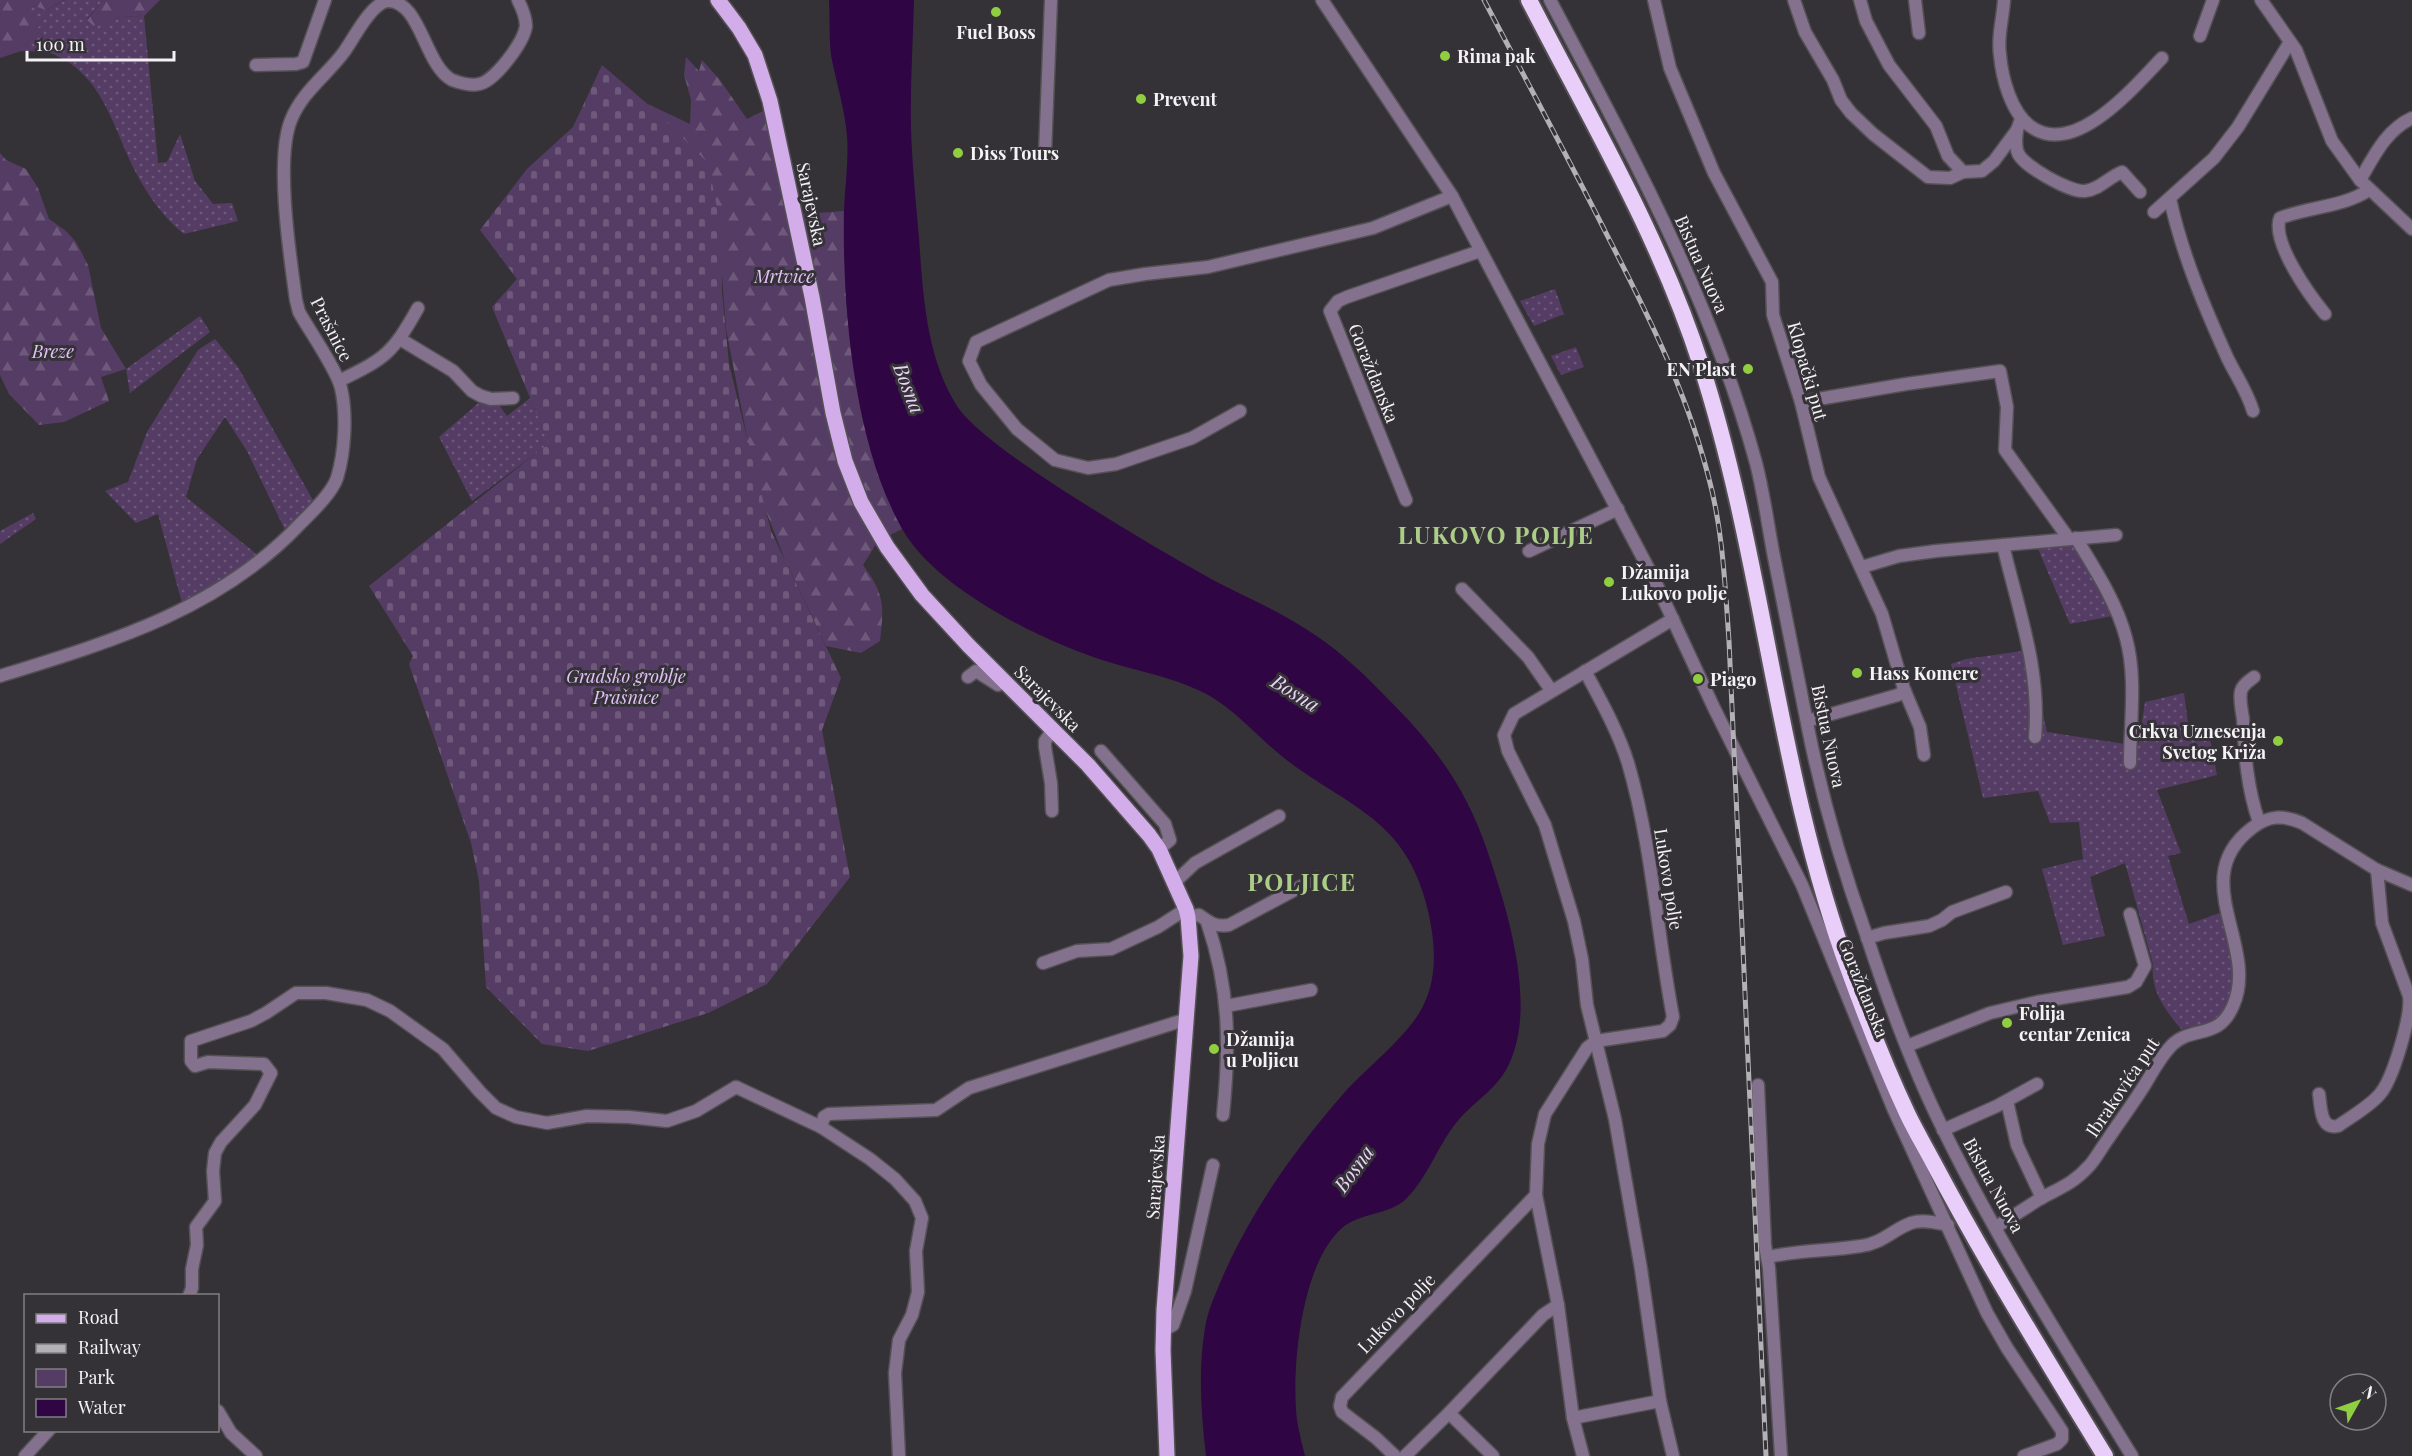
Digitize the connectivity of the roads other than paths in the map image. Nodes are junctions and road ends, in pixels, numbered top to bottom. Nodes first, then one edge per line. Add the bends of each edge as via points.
1 (325, 0) edge
2 (518, 0) edge
3 (718, 0) edge
4 (1051, 0) edge
5 (1322, 0) edge
6 (1529, 0) edge
7 (1550, 0) edge
8 (1654, 0) edge
9 (1794, 0) edge
10 (1860, 0) edge
11 (1915, 0) edge
12 (2004, 0) edge
13 (2213, 0) edge
14 (2261, 0) edge
15 (1919, 33) dead end
16 (2200, 36) dead end
17 (2290, 42) junction
18 (2162, 58) dead end
19 (256, 65) dead end
20 (2412, 118) edge
21 (2019, 125) junction
22 (1045, 154) dead end
23 (1964, 172) junction
24 (2360, 180) junction
25 (2369, 190) junction
26 (2140, 192) dead end
27 (1452, 196) junction
28 (2170, 199) junction
29 (2154, 212) dead end
30 (2412, 229) edge
31 (1480, 250) junction
32 (418, 308) dead end
33 (2325, 314) dead end
34 (400, 339) junction
35 (339, 381) junction
36 (513, 398) dead end
37 (1801, 402) junction
38 (1240, 411) dead end
39 (2253, 411) dead end
40 (1406, 500) dead end
41 (1618, 509) junction
42 (2116, 536) dead end
43 (2072, 538) junction
44 (2003, 545) junction
45 (1529, 551) dead end
46 (1862, 567) junction
47 (1462, 589) dead end
48 (1673, 619) junction
49 (1585, 671) junction
50 (0, 676) edge
51 (968, 677) dead end
52 (2254, 677) dead end
53 (1004, 682) junction
54 (1551, 690) junction
55 (1905, 691) junction
56 (1807, 721) junction
57 (1052, 730) junction
58 (2035, 737) dead end
59 (1101, 751) dead end
60 (1924, 755) dead end
61 (2130, 763) dead end
62 (1052, 811) dead end
63 (1279, 816) dead end
64 (2259, 822) junction
65 (1159, 849) junction
66 (2377, 870) junction
67 (1317, 878) dead end
68 (1175, 882) junction
69 (2412, 885) edge
70 (2006, 892) dead end
71 (1187, 913) junction
72 (2130, 914) dead end
73 (1207, 922) junction
74 (1867, 938) junction
75 (1043, 963) dead end
76 (1311, 990) dead end
77 (1226, 1006) junction
78 (1187, 1019) junction
79 (1596, 1041) junction
80 (1907, 1046) junction
81 (2037, 1084) dead end
82 (1758, 1085) dead end
83 (2319, 1094) dead end
84 (2007, 1101) junction
85 (1223, 1115) dead end
86 (821, 1127) junction
87 (1943, 1130) junction
88 (1213, 1165) dead end
89 (1536, 1195) junction
90 (2042, 1198) junction
91 (1948, 1225) junction
92 (1996, 1227) junction
93 (1768, 1257) junction
94 (190, 1294) edge
95 (1558, 1305) junction
96 (1164, 1330) junction
97 (1660, 1401) junction
98 (219, 1413) edge
99 (1449, 1413) junction
100 (1573, 1418) junction
101 (49, 1432) edge
102 (1485, 1453) edge
103 (25, 1456) edge
104 (256, 1456) edge
105 (898, 1456) edge
106 (1167, 1456) edge
107 (1395, 1456) edge
108 (1405, 1456) edge
109 (1582, 1456) edge
110 (1673, 1456) edge
111 (1781, 1456) edge
112 (2024, 1456) edge
113 (2105, 1456) edge
114 (2132, 1456) edge

1 - 19 street via 303,62
2 - 35 street, Prašnice via 526,23 521,42 492,76 479,84 451,79 438,68 413,13 404,4 388,1 378,5 302,100 291,120 284,172 296,300
3 - 53 main road, Sarajevska via 755,55 770,101 833,413 861,502 922,595
4 - 22 street
5 - 27 street, Goraždanska
6 - 113 highway via 1634,204 1701,365 1741,519 1791,763 1832,922 1850,974 1907,1114 1986,1262
7 - 56 street, Bistua Nuova via 1669,229 1732,383 1757,467
8 - 37 street, Klopački put via 1670,68 1714,173 1772,282 1775,324
9 - 23 street via 1805,32 1851,113 1928,177 1950,178
10 - 23 street via 1866,21 1889,64 1936,126 1948,156
11 - 15 street
12 - 21 street via 1998,33 2000,56
13 - 16 street
14 - 17 street
17 - 24 street via 2332,141
17 - 28 street via 2238,127 2214,158
18 - 21 street via 2106,112 2070,133 2047,135
20 - 24 street via 2388,136
21 - 23 street via 1994,161 1982,171
21 - 26 street via 2018,154 2029,167 2076,191 2098,187 2122,172
24 - 25 street
25 - 30 street
25 - 33 street via 2329,206 2292,213 2278,223 2296,274
27 - 31 street, Goraždanska
27 - 38 street via 1373,228 1208,267 1109,280 976,342 969,361 981,385 1017,429 1055,460 1088,468 1116,464 1192,438
28 - 29 street
28 - 39 street via 2191,271
31 - 40 street, Goraždanska via 1347,297 1330,311
31 - 41 street, Goraždanska
32 - 34 street
34 - 35 street via 376,363
34 - 36 street via 453,371 481,396
35 - 50 street, Prašnice via 343,416 336,479 289,536 233,582 171,616
37 - 43 street via 2000,371 2007,406 2005,450
37 - 46 street, Klopački put via 1819,477
41 - 45 street
41 - 48 street, Goraždanska
42 - 43 street
43 - 44 street
43 - 61 street via 2114,608 2127,639 2131,674
44 - 46 street via 1899,556
44 - 58 street via 2030,649
46 - 55 street, Klopački put via 1882,614
47 - 54 street via 1528,657
48 - 49 street
48 - 91 street, Goraždanska via 1802,885 1893,1108
49 - 54 street
49 - 79 street, Lukovo polje via 1628,763 1673,1017 1663,1031
51 - 53 street via 976,670 998,686
52 - 64 street via 2241,691 2246,769
53 - 57 main road, Sarajevska
54 - 79 street via 1514,714 1504,735 1545,825 1563,883 1582,959
55 - 56 street
55 - 60 street, Klopački put via 1920,727
56 - 74 street, Bistua Nuova via 1821,790
57 - 62 street via 1045,741
57 - 65 main road, Sarajevska via 1118,797
59 - 65 street via 1165,824 1170,840
63 - 68 street via 1195,863
64 - 66 street via 2275,816 2289,817
64 - 90 street, Ibrakovića put via 2234,844 2226,863 2223,895 2238,970 2237,995 2230,1011 2210,1031 2184,1035 2171,1046 2091,1163 2068,1185
65 - 68 main road, Sarajevska
66 - 69 street
66 - 83 street via 2382,923 2409,996 2409,1017 2391,1076 2378,1097 2332,1127 2323,1118
67 - 73 street via 1229,925
68 - 71 main road, Sarajevska
70 - 74 street via 1952,912 1929,926
71 - 73 street via 1199,915
71 - 75 street via 1111,949 1077,951
71 - 78 main road, Sarajevska via 1191,956
72 - 80 street via 2145,966 2136,982 2128,987 1990,1013
73 - 77 street
74 - 80 street, Bistua Nuova
76 - 77 street
77 - 85 street via 1229,1058
78 - 86 street via 969,1088 936,1110 829,1114
78 - 96 main road, Sarajevska
79 - 89 street via 1587,1048 1545,1114 1538,1144
79 - 97 street via 1615,1119
80 - 87 street, Bistua Nuova
81 - 84 street
82 - 93 street
84 - 87 street
84 - 90 street via 2017,1145
86 - 94 street via 736,1087 696,1111 667,1121 587,1116 547,1123 516,1117 496,1108 443,1049 390,1011 368,1000 296,993 251,1021 191,1041 191,1061 195,1066 208,1062 264,1064 271,1073 255,1105 215,1153 215,1201 196,1227
86 - 105 street via 895,1179 915,1201 922,1218 916,1251 918,1292 912,1316 899,1340 894,1373
87 - 92 street, Bistua Nuova
88 - 96 street via 1185,1291 1173,1325
89 - 95 street
89 - 107 street, Lukovo polje via 1342,1397 1342,1412
90 - 92 street, Ibrakovića put
91 - 93 street via 1922,1221 1864,1246
91 - 112 street, Goraždanska via 1987,1313 2062,1431 2057,1444
92 - 114 street, Bistua Nuova
93 - 111 street
95 - 99 street
95 - 100 street
96 - 106 main road, Sarajevska
97 - 100 street
97 - 110 street
98 - 104 street via 231,1433
99 - 102 street
99 - 108 street
100 - 109 street
101 - 103 street

